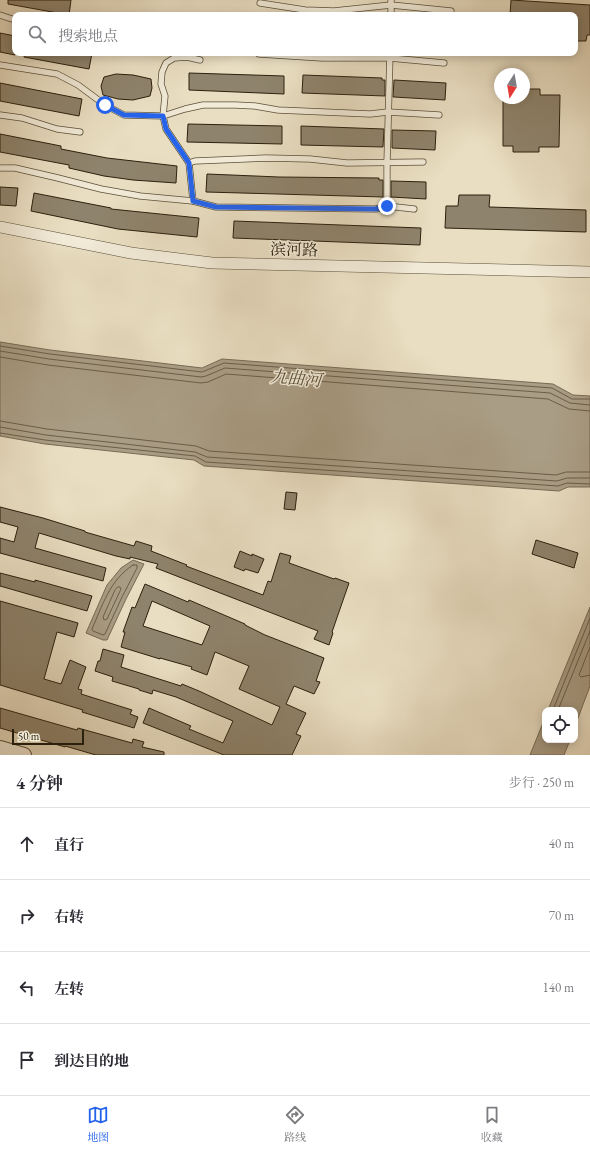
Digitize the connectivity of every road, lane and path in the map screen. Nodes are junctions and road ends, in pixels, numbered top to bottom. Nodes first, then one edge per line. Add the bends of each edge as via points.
1 (391, 2) edge
2 (260, 4) dead end
3 (450, 12) dead end
4 (0, 15) edge
5 (12, 19) edge
6 (290, 56) edge
7 (390, 56) edge
8 (200, 60) dead end
9 (444, 63) dead end
10 (0, 65) edge
11 (388, 112) junction
12 (0, 115) edge
13 (439, 115) dead end
14 (163, 116) junction
15 (80, 132) dead end
16 (423, 162) dead end
17 (189, 163) junction
18 (387, 163) junction
19 (0, 168) edge
20 (193, 201) junction
21 (387, 206) junction
22 (414, 209) dead end
23 (0, 227) edge
24 (590, 272) edge
25 (0, 748) edge
26 (24, 755) edge

1 - 2 lane via 334,11
1 - 3 lane
4 - 5 lane
6 - 7 lane
7 - 9 lane
7 - 11 lane
8 - 14 lane via 174,58 166,63 161,84 165,96
10 - 14 lane via 57,74 124,115
11 - 13 lane
11 - 14 lane via 370,114 278,110 236,104 203,105
11 - 18 lane
12 - 15 lane
14 - 17 lane via 166,129
16 - 18 lane
17 - 18 lane via 266,158
17 - 20 lane
18 - 21 lane
19 - 20 lane via 15,168 140,196
20 - 21 lane via 216,207 376,209
21 - 22 lane
23 - 24 street, 滨河路 via 131,253 212,263
25 - 26 street

